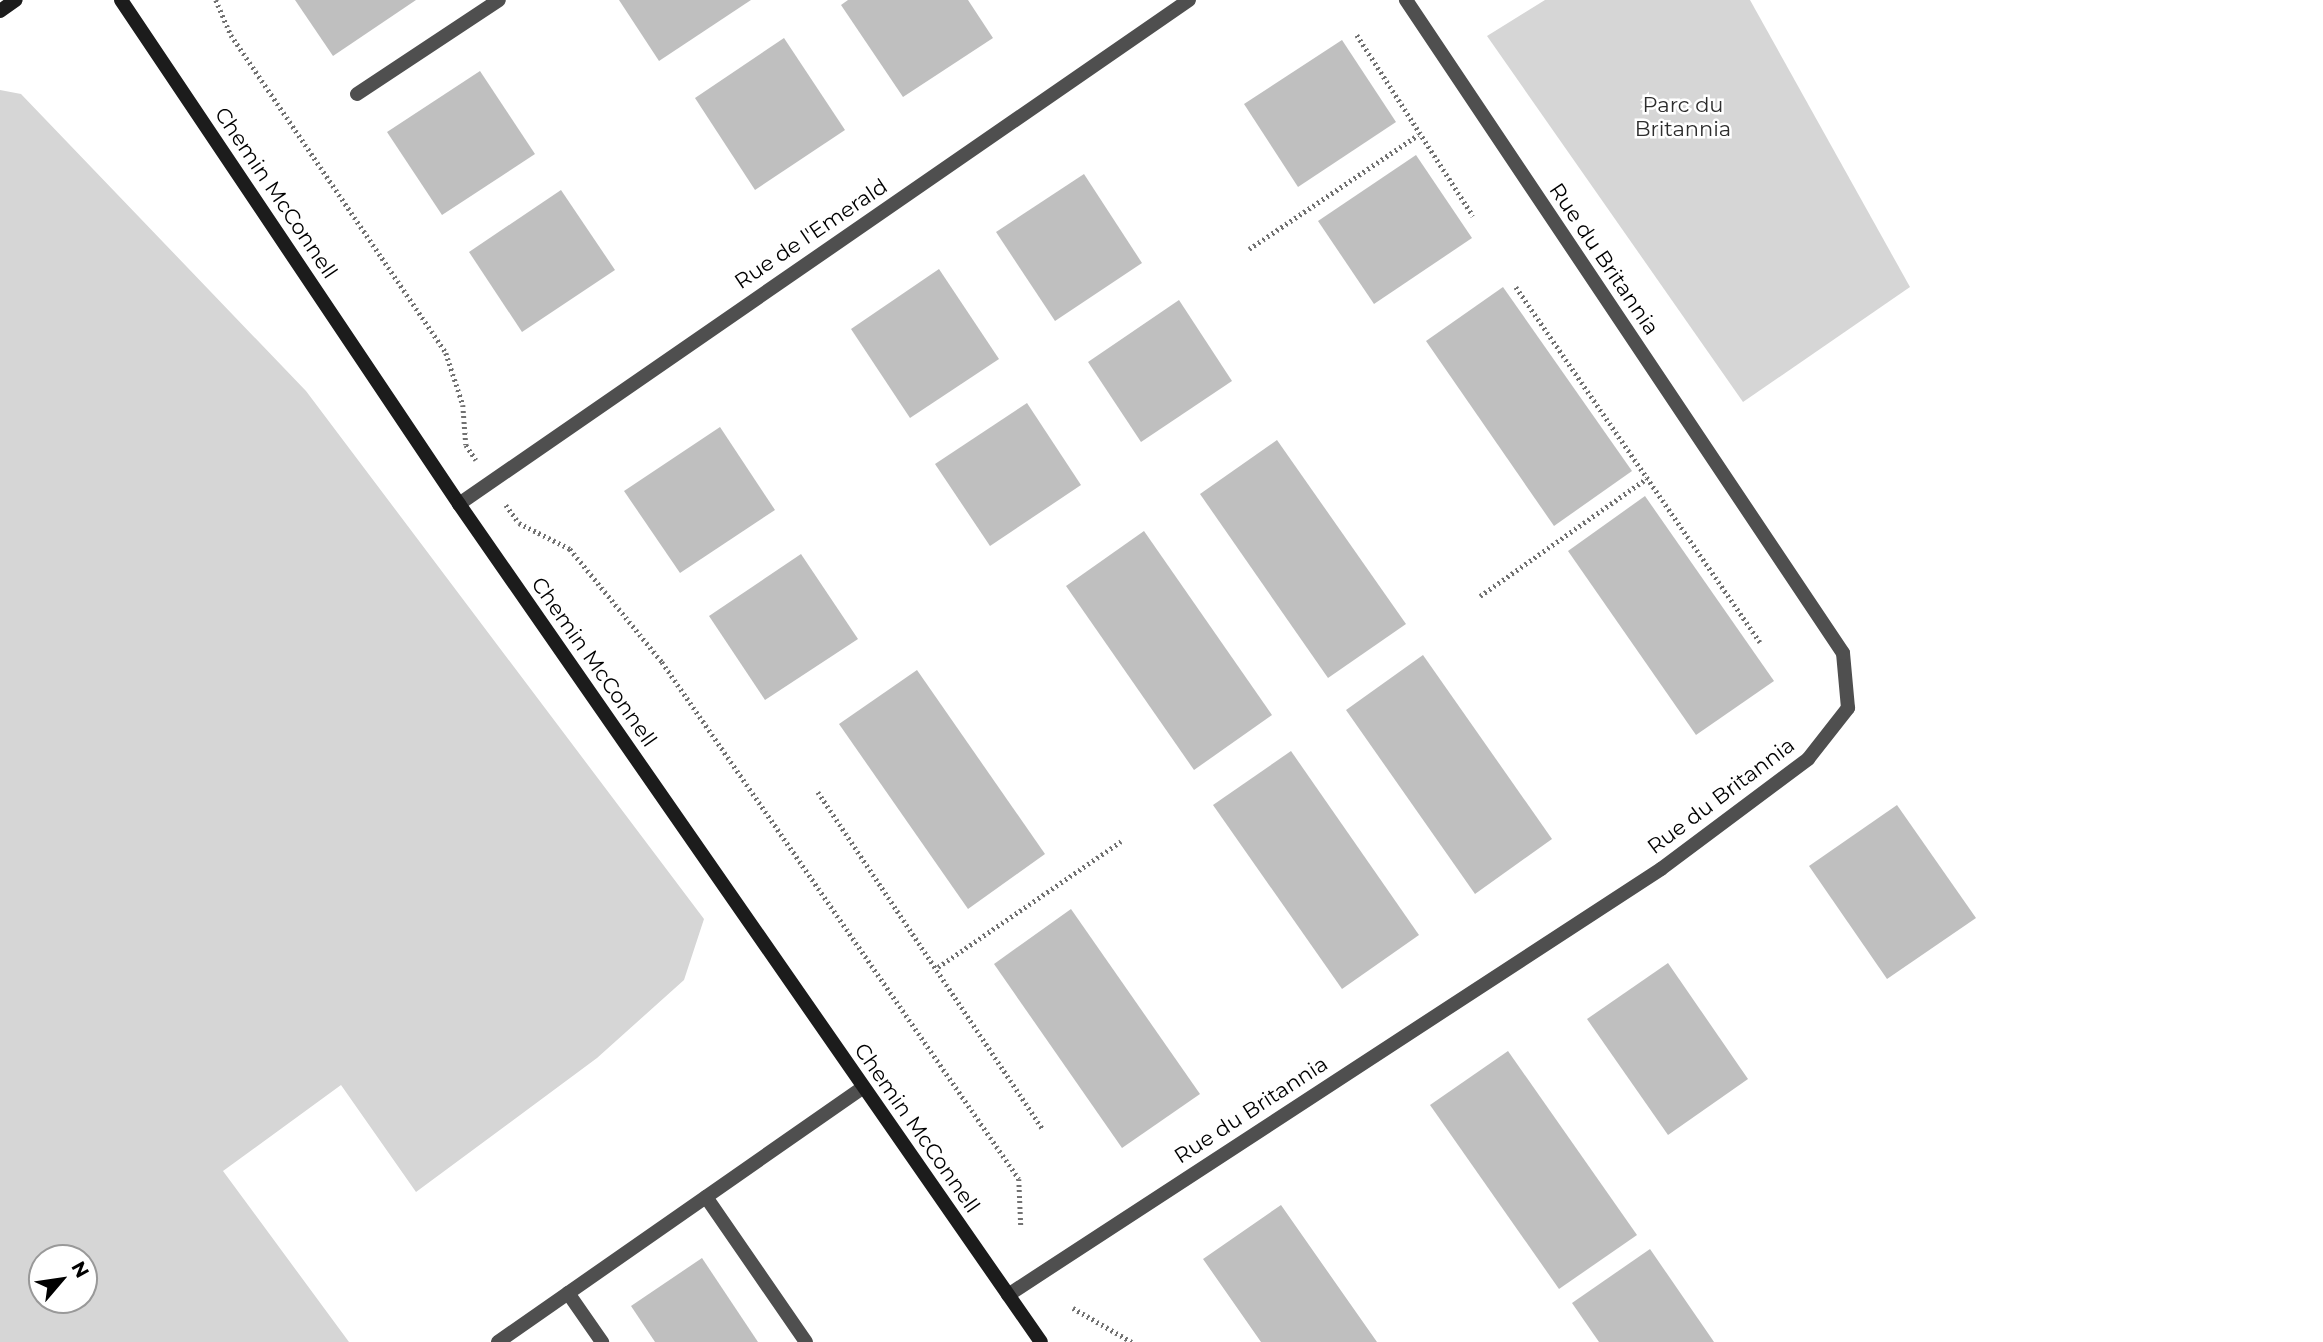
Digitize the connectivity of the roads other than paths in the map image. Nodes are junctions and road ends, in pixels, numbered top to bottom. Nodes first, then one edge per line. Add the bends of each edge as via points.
1 (121, 0) edge
2 (499, 0) edge
3 (1189, 0) edge
4 (1406, 0) edge
5 (357, 94) dead end
6 (459, 505) junction
7 (863, 1087) junction
8 (706, 1197) junction
9 (568, 1293) junction
10 (1008, 1295) junction
11 (498, 1342) edge
12 (602, 1342) edge
13 (806, 1342) edge
14 (1041, 1342) edge

1 - 6 street, Chemin McConnell
2 - 5 street
3 - 6 street, Rue de l'Emerald
4 - 10 street, Rue du Britannia via 1843,653 1848,708 1808,759 1661,869
6 - 7 street, Chemin McConnell
7 - 8 street
7 - 10 street, Chemin McConnell
8 - 9 street
8 - 13 street
9 - 11 street
9 - 12 street
10 - 14 street, Chemin McConnell

